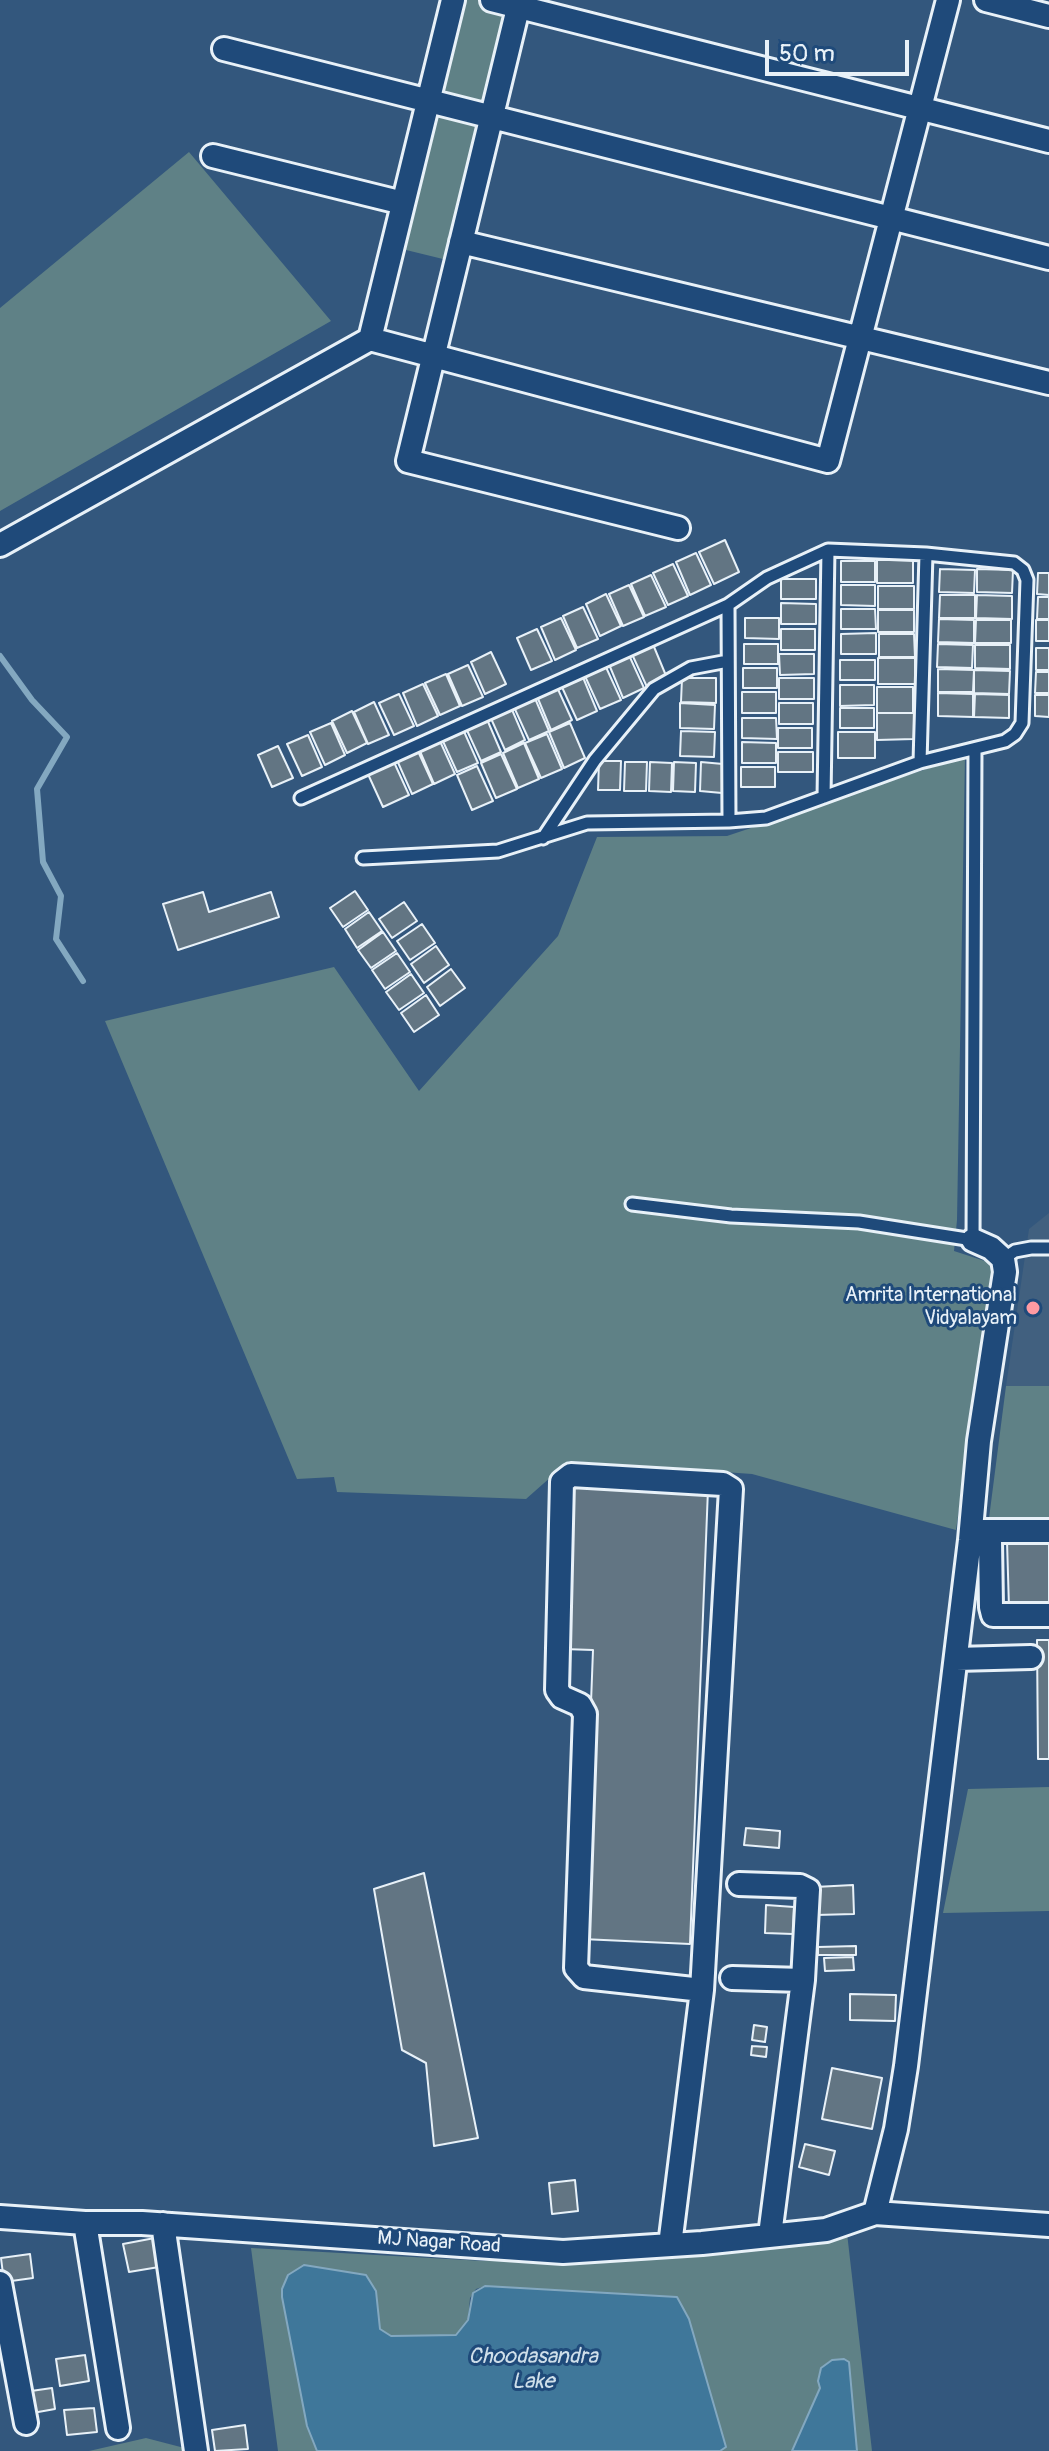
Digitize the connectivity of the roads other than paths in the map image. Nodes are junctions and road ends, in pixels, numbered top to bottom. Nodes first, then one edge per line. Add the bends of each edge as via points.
1 (453, 0) edge
2 (492, 0) edge
3 (948, 0) edge
4 (986, 0) edge
5 (519, 3) edge
6 (1049, 16) edge
7 (224, 49) dead end
8 (428, 101) junction
9 (920, 108) junction
10 (491, 117) junction
11 (1049, 141) edge
12 (213, 156) dead end
13 (403, 203) junction
14 (891, 218) junction
15 (461, 242) junction
16 (1049, 258) edge
17 (860, 337) junction
18 (370, 339) junction
19 (433, 356) junction
20 (1049, 383) edge
21 (678, 528) dead end
22 (0, 545) edge
23 (828, 550) junction
24 (926, 554) junction
25 (728, 605) junction
26 (728, 661) junction
27 (975, 749) junction
28 (920, 762) junction
29 (824, 797) junction
30 (301, 798) dead end
31 (729, 821) junction
32 (543, 838) junction
33 (363, 858) dead end
34 (632, 1204) dead end
35 (973, 1240) junction
36 (1049, 1248) edge
37 (1003, 1259) junction
38 (1049, 1531) edge
39 (981, 1536) junction
40 (1049, 1615) edge
41 (1031, 1657) dead end
42 (956, 1659) junction
43 (739, 1884) dead end
44 (732, 1978) dead end
45 (803, 1980) junction
46 (702, 1990) junction
47 (875, 2213) junction
48 (0, 2217) edge
49 (85, 2223) junction
50 (163, 2224) junction
51 (1049, 2225) edge
52 (770, 2235) junction
53 (670, 2245) junction
54 (0, 2283) edge
55 (26, 2423) dead end
56 (118, 2428) dead end
57 (196, 2451) edge

1 - 8 street
2 - 5 street
3 - 9 street
4 - 6 street
5 - 9 street
5 - 10 street
7 - 8 street
8 - 10 street
8 - 13 street
9 - 11 street
9 - 14 street
10 - 14 street
10 - 15 street
12 - 13 street
13 - 18 street
14 - 16 street
14 - 17 street
15 - 17 street
15 - 19 street
17 - 19 street via 828,461
17 - 20 street
18 - 19 street
18 - 22 street
19 - 21 street via 408,461
23 - 24 lane
23 - 25 lane via 767,578
23 - 29 lane
24 - 27 lane via 1014,563 1027,580 1022,723 1005,741
24 - 28 lane
25 - 26 lane
25 - 30 lane
26 - 31 lane
26 - 32 lane via 691,668 654,689 595,760
27 - 28 lane
27 - 35 lane
28 - 29 lane
29 - 31 lane via 766,818
31 - 32 lane via 587,823
32 - 33 lane via 498,851
34 - 35 lane via 731,1216 859,1222
35 - 37 street
36 - 37 lane via 1015,1251
37 - 39 street via 979,1441
38 - 39 street
39 - 40 street via 991,1613
39 - 42 street
41 - 42 street
42 - 47 street via 906,2066
43 - 45 street via 808,1890
44 - 45 street
45 - 52 street
46 - 46 street via 731,1489 723,1484 571,1475 562,1482 557,1690 585,1714 576,1968 584,1977
46 - 53 street
47 - 51 street
47 - 52 street, MJ Nagar Road via 826,2230
48 - 49 street, MJ Nagar Road
49 - 50 street, MJ Nagar Road
49 - 56 street
50 - 53 street, MJ Nagar Road via 563,2252
50 - 57 street
52 - 53 street, MJ Nagar Road
54 - 55 street

